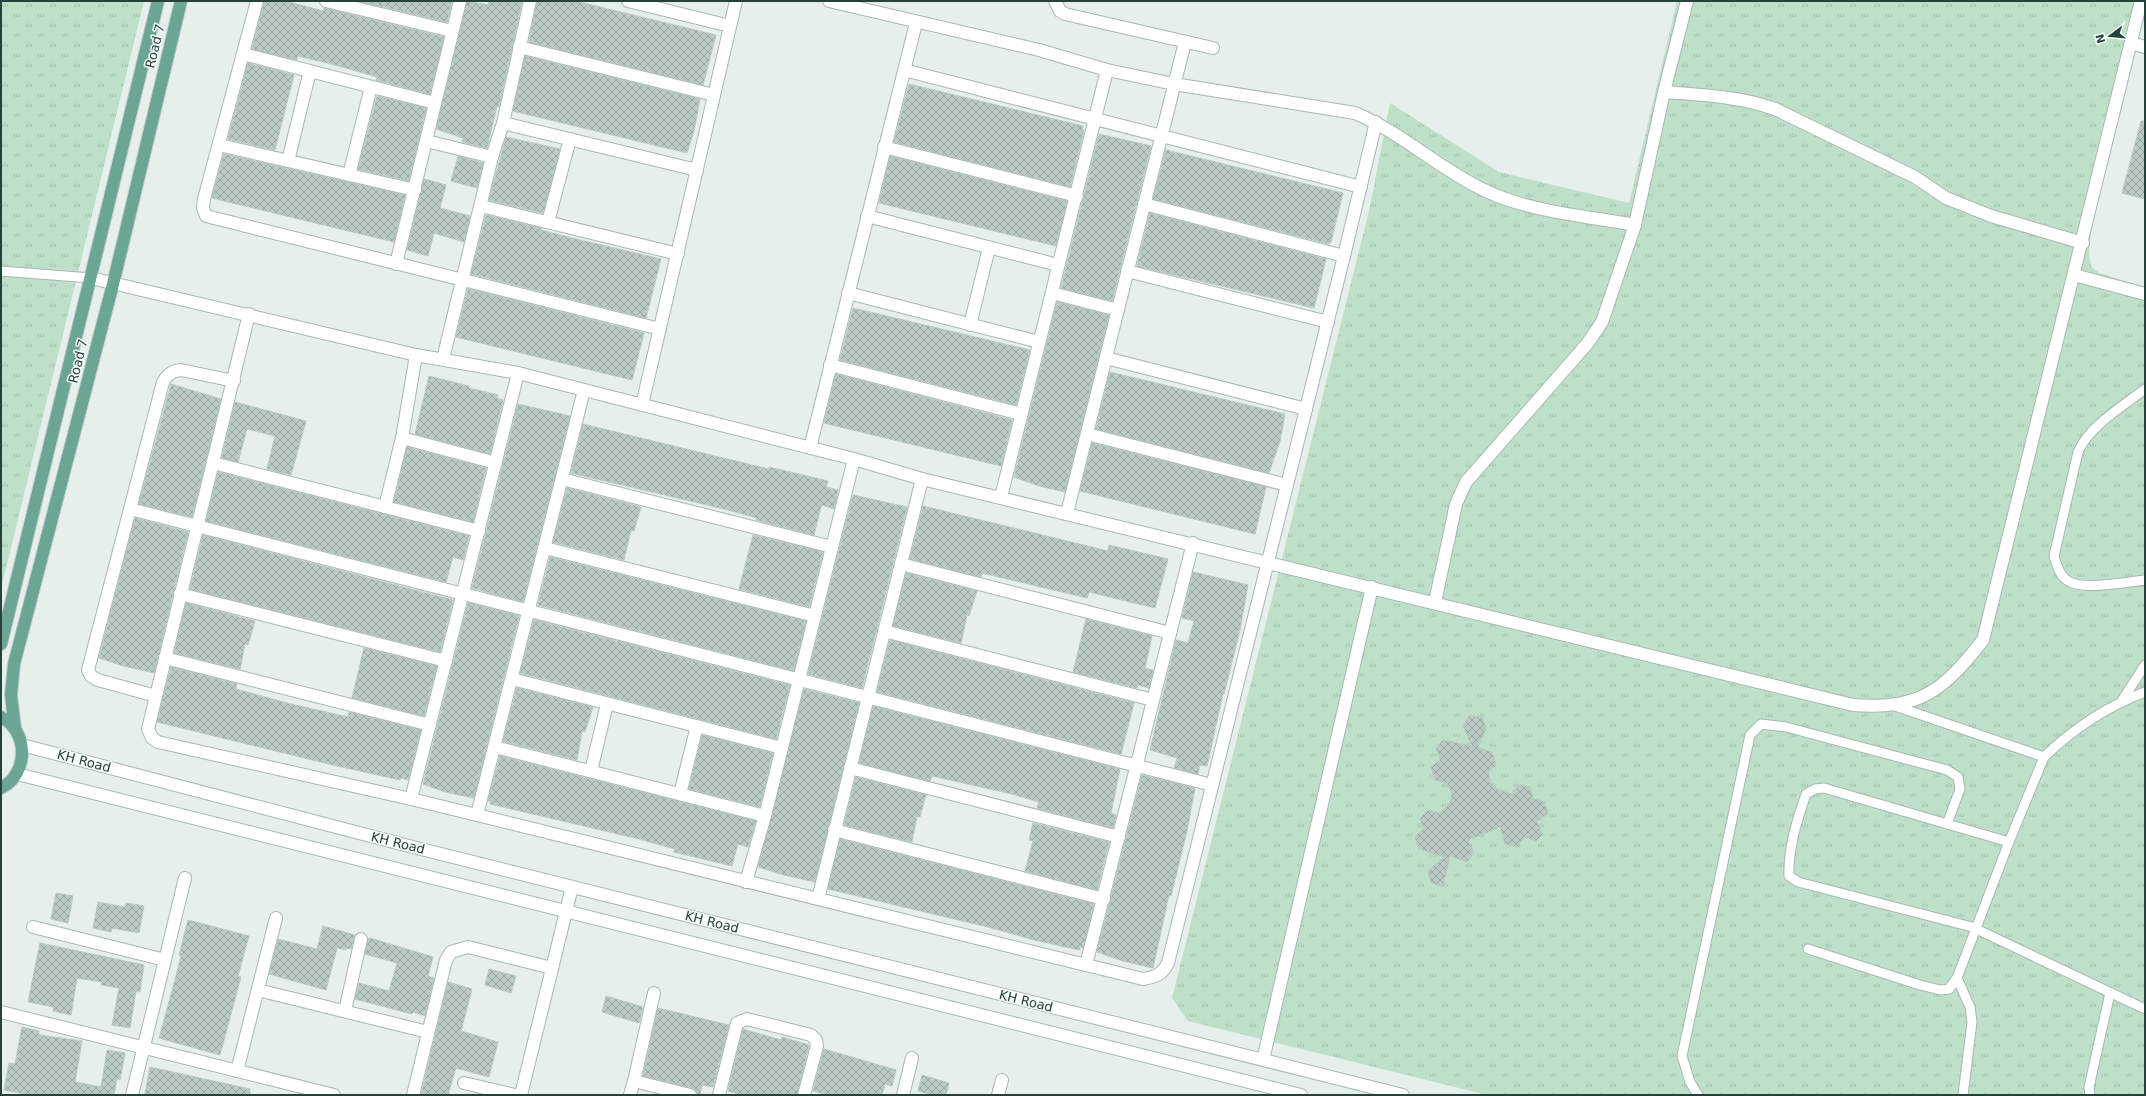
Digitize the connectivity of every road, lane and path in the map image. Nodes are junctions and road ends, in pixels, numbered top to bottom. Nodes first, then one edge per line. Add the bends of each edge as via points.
1 (158, 1) edge
2 (181, 1) edge
3 (257, 1) edge
4 (326, 1) edge
5 (460, 1) edge
6 (530, 1) edge
7 (628, 1) edge
8 (736, 1) edge
9 (829, 1) edge
10 (1055, 1) edge
11 (1687, 1) edge
12 (2141, 1) edge
13 (916, 23) junction
14 (730, 26) junction
15 (452, 31) junction
16 (1185, 42) junction
17 (2131, 43) junction
18 (519, 47) junction
19 (2145, 47) edge
20 (1213, 48) dead end
21 (243, 54) junction
22 (904, 70) junction
23 (1107, 70) junction
24 (310, 71) junction
25 (1174, 84) junction
26 (371, 87) junction
27 (1664, 92) junction
28 (714, 95) junction
29 (435, 103) junction
30 (1095, 119) junction
31 (1376, 122) junction
32 (503, 123) junction
33 (1161, 136) junction
34 (570, 139) junction
35 (426, 141) junction
36 (219, 145) junction
37 (884, 147) junction
38 (492, 158) junction
39 (288, 161) junction
40 (697, 170) junction
41 (348, 175) junction
42 (1361, 187) junction
43 (415, 190) junction
44 (1077, 196) junction
45 (1144, 204) junction
46 (481, 206) junction
47 (867, 216) junction
48 (548, 222) junction
49 (1635, 224) junction
50 (2082, 243) junction
51 (989, 248) junction
52 (678, 254) junction
53 (1344, 256) junction
54 (396, 264) junction
55 (1058, 265) junction
56 (1, 271) edge
57 (1127, 271) junction
58 (2074, 275) junction
59 (91, 278) junction
60 (463, 281) junction
61 (112, 284) junction
62 (848, 293) junction
63 (1052, 293) junction
64 (2145, 294) edge
65 (1118, 310) junction
66 (248, 314) junction
67 (1328, 322) junction
68 (970, 324) junction
69 (660, 329) junction
70 (1039, 342) junction
71 (416, 355) junction
72 (1106, 358) junction
73 (443, 359) junction
74 (830, 365) junction
75 (518, 373) junction
76 (234, 381) junction
77 (2145, 389) edge
78 (584, 390) junction
79 (642, 405) junction
80 (1306, 409) junction
81 (1021, 414) junction
82 (1087, 434) junction
83 (402, 438) junction
84 (810, 448) junction
85 (854, 459) junction
86 (213, 463) junction
87 (496, 463) junction
88 (562, 479) junction
89 (922, 479) junction
90 (1287, 485) junction
91 (1001, 497) junction
92 (385, 507) junction
93 (130, 509) junction
94 (1067, 513) junction
95 (197, 526) junction
96 (478, 531) junction
97 (1192, 543) junction
98 (832, 547) junction
99 (545, 548) junction
100 (1268, 561) junction
101 (901, 564) junction
102 (2145, 580) edge
103 (1372, 587) junction
104 (180, 594) junction
105 (463, 594) junction
106 (1436, 602) junction
107 (529, 611) junction
108 (814, 616) junction
109 (884, 631) junction
110 (1170, 633) junction
111 (1, 644) edge
112 (165, 658) junction
113 (446, 662) junction
114 (2145, 664) edge
115 (512, 679) junction
116 (798, 680) junction
117 (2145, 692) edge
118 (156, 696) junction
119 (867, 697) junction
120 (1153, 700) junction
121 (2121, 703) junction
122 (607, 704) junction
123 (1895, 706) junction
124 (1, 717) edge
125 (430, 725) junction
126 (697, 726) junction
127 (15, 728) junction
128 (22, 745) junction
129 (496, 747) junction
130 (782, 748) junction
131 (2044, 757) junction
132 (1137, 766) junction
133 (850, 768) junction
134 (590, 771) junction
135 (17, 774) junction
136 (1212, 785) junction
137 (3, 790) edge
138 (680, 794) junction
139 (411, 800) junction
140 (477, 815) junction
141 (765, 816) junction
142 (1947, 824) junction
143 (834, 830) junction
144 (1119, 837) junction
145 (2009, 842) junction
146 (185, 878) dead end
147 (746, 882) junction
148 (572, 887) junction
149 (818, 899) junction
150 (1104, 899) junction
151 (566, 912) junction
152 (276, 918) dead end
153 (32, 927) dead end
154 (1977, 929) junction
155 (361, 939) dead end
156 (1808, 949) dead end
157 (165, 960) junction
158 (1086, 965) junction
159 (552, 968) junction
160 (1957, 978) junction
161 (258, 990) junction
162 (654, 993) dead end
163 (2110, 993) junction
164 (2145, 1009) edge
165 (345, 1011) junction
166 (1, 1012) edge
167 (428, 1032) junction
168 (144, 1047) junction
169 (912, 1058) dead end
170 (1263, 1060) junction
171 (237, 1071) junction
172 (634, 1080) junction
173 (1002, 1080) dead end
174 (464, 1083) dead end
175 (1383, 1093) edge
176 (132, 1095) edge
177 (334, 1095) edge
178 (413, 1095) edge
179 (515, 1095) edge
180 (521, 1095) edge
181 (630, 1095) edge
182 (690, 1095) edge
183 (719, 1095) edge
184 (804, 1095) edge
185 (903, 1095) edge
186 (998, 1095) edge
187 (1301, 1095) edge
188 (1403, 1095) edge
189 (1698, 1095) edge
190 (1963, 1095) edge
191 (2090, 1095) edge

1 - 59 main road, Road 7
2 - 61 main road, Road 7
3 - 21 street
4 - 15 street
5 - 15 street
6 - 18 street
7 - 14 street
8 - 14 street
9 - 13 street
10 - 16 street via 1060,11 1066,14
11 - 27 street
12 - 17 street
13 - 22 street
13 - 23 street via 1039,50
14 - 28 street
15 - 29 street
16 - 20 street
16 - 25 street
17 - 19 street
17 - 50 street
18 - 28 street
18 - 32 street
21 - 24 street
21 - 36 street
22 - 30 street
22 - 37 street
23 - 25 street
23 - 30 street
24 - 26 street
24 - 39 street
25 - 31 street via 1355,113
25 - 33 street
26 - 29 street
26 - 41 street
27 - 49 street
27 - 50 street via 1731,97 1775,109 1915,177 1946,198 1991,216
28 - 40 street
29 - 35 street
30 - 33 street
30 - 44 street
31 - 42 street
31 - 49 street via 1452,173 1487,192 1528,206
32 - 34 street
32 - 38 street
33 - 42 street
33 - 45 street
34 - 40 street
34 - 48 street
35 - 38 street
35 - 43 street
36 - 39 street
36 - 54 street via 204,199 203,208 206,216
37 - 44 street
37 - 47 street
38 - 46 street
39 - 41 street
40 - 52 street
41 - 43 street
42 - 53 street
43 - 54 street
44 - 55 street
45 - 53 street
45 - 57 street
46 - 48 street
46 - 60 street
47 - 51 street
47 - 62 street
48 - 52 street
49 - 106 street via 1602,322 1587,344 1466,482 1456,504
50 - 58 street
51 - 55 street
51 - 68 street
52 - 69 street
53 - 67 street
54 - 60 street
55 - 63 street
56 - 59 lane
57 - 65 street
57 - 67 street
58 - 64 street
58 - 123 street via 1982,640 1961,668 1931,693
59 - 61 street
59 - 111 main road, Road 7
60 - 69 street
60 - 73 street
61 - 66 street
61 - 127 main road, Road 7 via 14,664 11,695
62 - 68 street
62 - 74 street
63 - 65 street
63 - 70 street
65 - 72 street
66 - 71 street
66 - 76 street
67 - 80 street
68 - 70 street
69 - 79 street
70 - 81 street
71 - 73 street
71 - 83 street
72 - 80 street
72 - 82 street
73 - 75 street
74 - 81 street
74 - 84 street
75 - 78 street
75 - 87 street
76 - 86 street
76 - 93 street via 181,370 167,375
77 - 102 lane via 2092,430 2084,440 2078,452 2054,556 2059,570 2069,582 2080,585
78 - 79 street
78 - 88 street
79 - 84 street
80 - 90 street
81 - 91 street
82 - 90 street
82 - 94 street
83 - 87 street
83 - 92 street
84 - 85 street
85 - 89 street
85 - 98 street
86 - 92 street
86 - 95 street
87 - 96 street
88 - 98 street
88 - 99 street
89 - 91 street
89 - 101 street
90 - 100 street
91 - 94 street
92 - 96 street
93 - 95 street
93 - 118 street via 88,670 91,676 98,680
94 - 97 street
95 - 104 street
95 - 105 street
96 - 105 street
97 - 100 street
97 - 110 street
98 - 108 street
99 - 107 street
99 - 108 street
100 - 103 street
100 - 136 street
101 - 109 street
101 - 110 street
103 - 106 street
103 - 170 street
104 - 112 street
104 - 113 street
105 - 107 street
105 - 113 street
106 - 123 street via 1853,705
107 - 115 street
107 - 116 street
108 - 116 street
109 - 119 street
109 - 120 street
110 - 120 street
112 - 118 street
112 - 125 street
113 - 125 street
114 - 121 lane
115 - 122 street
115 - 129 street
116 - 119 street
116 - 130 street
117 - 121 lane
118 - 139 street via 148,730 152,738 158,742
119 - 132 street
119 - 133 street
120 - 132 street
121 - 131 lane via 2064,738
122 - 126 street
122 - 134 street
123 - 131 lane
124 - 127 main road
125 - 139 street
126 - 130 street
126 - 138 street
127 - 128 main road
128 - 135 main road via 22,760
128 - 148 street, KH Road
129 - 134 street
129 - 140 street
130 - 141 street
131 - 145 lane
132 - 136 street
132 - 144 street
133 - 143 street
133 - 144 street
134 - 138 street
135 - 137 main road
135 - 151 street, KH Road
136 - 158 street via 1168,963 1163,972 1155,977 1143,979
138 - 141 street
139 - 140 street
140 - 147 street
141 - 147 street
142 - 145 lane
142 - 154 lane via 1824,788 1815,789 1806,794 1802,805 1788,860 1789,876 1798,882
142 - 189 lane via 1960,789 1958,777 1947,770 1786,727 1761,724 1750,735 1682,1056 1690,1082
143 - 149 street
143 - 150 street
144 - 150 street
145 - 154 lane
146 - 157 street
147 - 149 street
148 - 151 street
148 - 170 street, KH Road
149 - 158 street
150 - 158 street
151 - 159 street
151 - 187 street, KH Road
152 - 161 street
153 - 157 street
154 - 160 lane
154 - 163 lane
155 - 165 street
156 - 160 lane via 1940,990 1949,989
157 - 168 street
159 - 167 street via 468,947 451,952 446,960
159 - 180 street
160 - 190 lane via 1970,1007 1972,1022
161 - 165 street
161 - 171 street
162 - 172 street
163 - 164 lane
163 - 191 lane via 2089,1087
165 - 167 street
166 - 168 street
167 - 178 street
168 - 171 street
168 - 176 street
169 - 185 street
170 - 175 street, KH Road
171 - 177 street
172 - 181 street
172 - 182 street
173 - 186 street
174 - 179 street
175 - 188 street, KH Road
183 - 184 street via 737,1023 747,1019 811,1035 816,1040 817,1046

